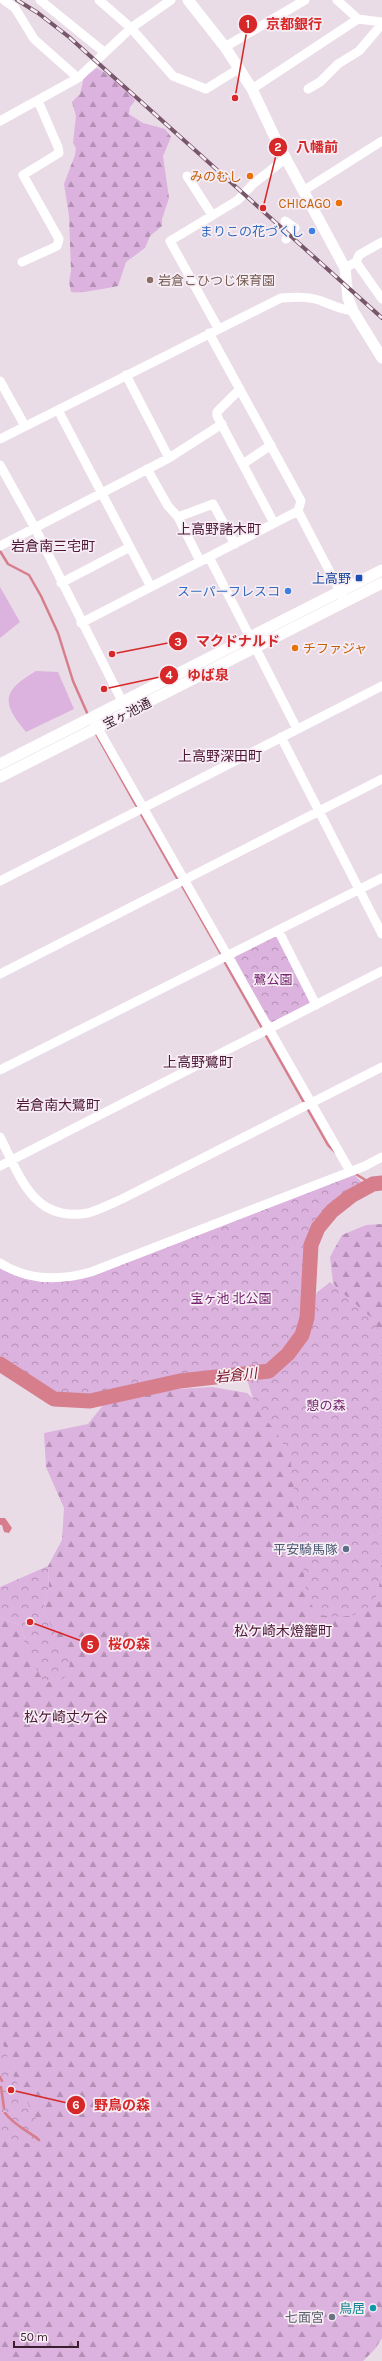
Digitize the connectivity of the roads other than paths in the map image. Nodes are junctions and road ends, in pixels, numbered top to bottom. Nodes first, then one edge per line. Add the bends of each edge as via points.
1 (40, 0) edge
2 (99, 0) edge
3 (171, 0) edge
4 (305, 0) edge
5 (337, 0) edge
6 (191, 1) edge
7 (4, 3) edge
8 (358, 19) junction
9 (382, 23) edge
10 (131, 28) junction
11 (225, 47) junction
12 (104, 52) junction
13 (240, 68) junction
14 (78, 78) junction
15 (252, 89) junction
16 (308, 89) dead end
17 (38, 101) junction
18 (0, 121) edge
19 (382, 141) edge
20 (285, 159) junction
21 (187, 176) dead end
22 (303, 191) junction
23 (212, 215) junction
24 (285, 221) dead end
25 (286, 239) dead end
26 (382, 242) edge
27 (22, 262) dead end
28 (356, 262) junction
29 (346, 268) junction
30 (382, 298) edge
31 (353, 311) junction
32 (218, 328) junction
33 (209, 333) junction
34 (382, 358) edge
35 (126, 375) junction
36 (0, 381) edge
37 (240, 389) junction
38 (58, 410) junction
39 (222, 424) junction
40 (25, 426) junction
41 (0, 439) edge
42 (271, 445) junction
43 (169, 458) junction
44 (243, 464) junction
45 (0, 465) edge
46 (147, 469) junction
47 (102, 493) junction
48 (298, 511) junction
49 (178, 517) junction
50 (274, 523) junction
51 (35, 528) junction
52 (234, 544) junction
53 (0, 546) edge
54 (130, 547) junction
55 (209, 557) junction
56 (200, 562) junction
57 (382, 570) edge
58 (61, 583) junction
59 (382, 583) edge
60 (151, 587) junction
61 (343, 596) junction
62 (80, 623) junction
63 (253, 643) junction
64 (382, 686) edge
65 (122, 702) junction
66 (127, 713) junction
67 (95, 723) junction
68 (297, 729) junction
69 (281, 737) junction
70 (0, 764) edge
71 (0, 777) edge
72 (382, 779) edge
73 (143, 808) junction
74 (319, 811) junction
75 (382, 878) edge
76 (0, 880) edge
77 (184, 880) junction
78 (359, 889) junction
79 (278, 930) junction
80 (382, 934) edge
81 (227, 956) junction
82 (382, 971) edge
83 (0, 974) edge
84 (316, 1005) junction
85 (269, 1029) junction
86 (382, 1067) edge
87 (0, 1070) edge
88 (310, 1102) junction
89 (0, 1137) edge
90 (382, 1157) edge
91 (12, 1160) junction
92 (0, 1166) edge
93 (350, 1171) junction
94 (0, 1263) edge

1 - 12 street
2 - 10 street
3 - 10 street
4 - 11 street
5 - 8 street
6 - 11 street
7 - 14 street via 15,8 34,39
8 - 9 street
8 - 15 street
9 - 16 street via 359,51 338,64 320,82
10 - 12 street
10 - 13 street via 173,76 206,89
11 - 13 street
12 - 14 street via 97,62
13 - 15 street
14 - 17 street
15 - 20 street
17 - 18 street
17 - 27 street via 59,153 23,175 59,239 57,246
19 - 22 street
20 - 22 street
20 - 23 street via 253,184 238,200
21 - 23 street
22 - 29 street
23 - 32 street via 170,241
24 - 25 street via 295,228
26 - 28 street via 359,255
28 - 29 street
28 - 30 street
29 - 31 street via 348,298
31 - 32 street via 341,310 323,301 303,297 281,298
31 - 34 street
32 - 33 street
33 - 35 street
33 - 37 street
35 - 38 street
35 - 43 street
36 - 40 street
37 - 39 street via 217,412
37 - 42 street
38 - 40 street
38 - 47 street
39 - 43 street
39 - 44 street
40 - 41 street
42 - 44 street
42 - 48 street via 301,501
43 - 46 street
44 - 50 street
45 - 51 street
46 - 47 street
46 - 49 street via 168,506
47 - 51 street
47 - 54 street
48 - 50 street
48 - 61 street
49 - 52 street via 213,504
49 - 56 street
50 - 52 street
51 - 53 street
51 - 58 street
52 - 55 street
54 - 58 street
54 - 60 street
55 - 56 street
55 - 63 street
56 - 60 street
57 - 61 street, 宝ヶ池通
58 - 62 street
59 - 61 street, 宝ヶ池通
60 - 62 street
61 - 63 street, 宝ヶ池通
62 - 65 street
63 - 65 street, 宝ヶ池通
63 - 66 street, 宝ヶ池通
63 - 68 street
64 - 68 street
65 - 66 street
65 - 67 street, 宝ヶ池通
66 - 67 street, 宝ヶ池通
67 - 70 street, 宝ヶ池通
67 - 71 street, 宝ヶ池通
67 - 73 street
68 - 69 street
69 - 73 street
69 - 74 street
72 - 74 street
73 - 76 street
73 - 77 street
74 - 77 street
74 - 78 street
75 - 78 street
77 - 81 street
77 - 83 street
78 - 79 street
78 - 80 street
79 - 81 street
79 - 84 street
81 - 85 street
81 - 87 street
82 - 84 street
84 - 85 street
85 - 88 street
85 - 91 street
86 - 88 street
88 - 91 street via 122,1199 89,1212 68,1214 49,1209 31,1196
88 - 93 street
89 - 91 street
90 - 93 street
91 - 92 street
93 - 94 street via 79,1276 39,1278 22,1274

